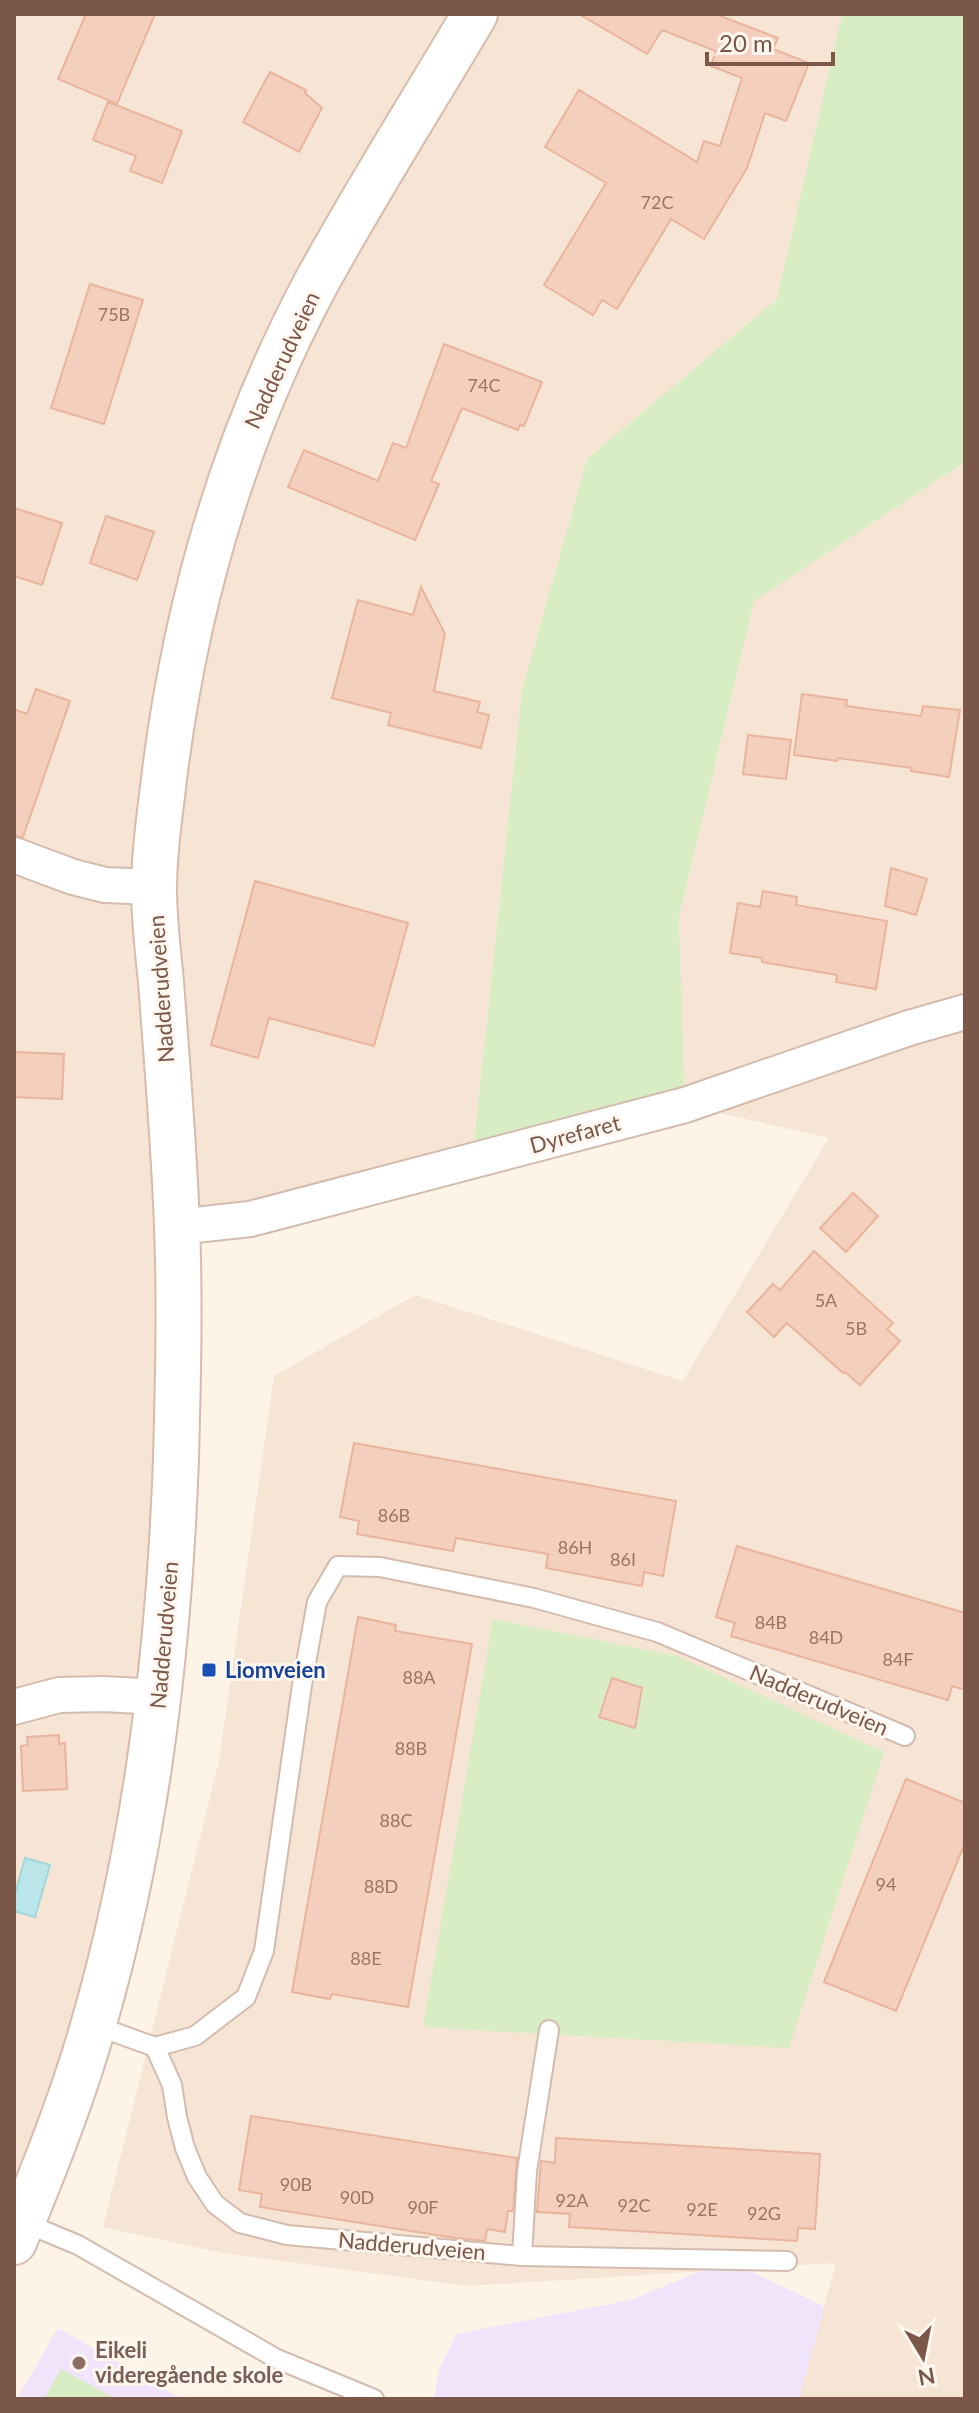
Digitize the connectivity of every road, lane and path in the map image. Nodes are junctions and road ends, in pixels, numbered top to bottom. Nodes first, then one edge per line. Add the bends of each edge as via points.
1 (475, 14) edge
2 (14, 855) edge
3 (154, 887) junction
4 (965, 1012) edge
5 (177, 1227) junction
6 (160, 1697) junction
7 (14, 1707) edge
8 (905, 1736) dead end
9 (94, 2025) junction
10 (549, 2030) dead end
11 (155, 2047) junction
12 (18, 2232) edge
13 (522, 2256) junction
14 (787, 2261) dead end
15 (374, 2399) edge

1 - 3 main road, Nadderudveien via 314,287 246,437 191,615 161,798
2 - 3 street via 105,885
3 - 5 main road, Nadderudveien
4 - 5 street, Dyrefaret via 685,1105 250,1219
5 - 6 main road, Nadderudveien via 175,1498
6 - 7 street via 59,1695
6 - 9 main road, Nadderudveien via 142,1814
8 - 11 lane, Nadderudveien via 657,1632 534,1598 380,1567 338,1566 317,1602 264,1951 246,1997 195,2036
9 - 11 lane
9 - 12 main road, Nadderudveien
10 - 13 lane via 527,2171
11 - 13 lane, Nadderudveien via 172,2085 197,2177 215,2204 240,2223 287,2235
12 - 15 lane via 78,2245 277,2359
13 - 14 lane, Nadderudveien

